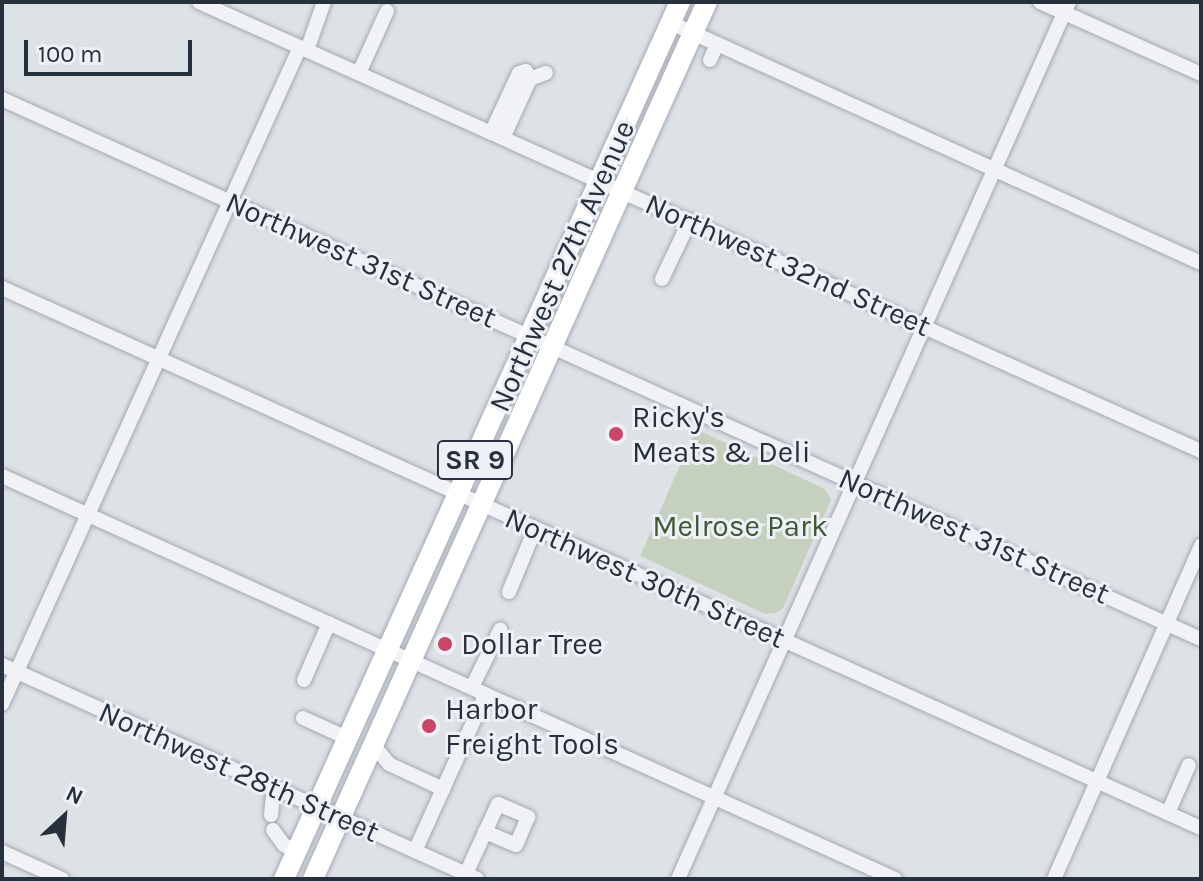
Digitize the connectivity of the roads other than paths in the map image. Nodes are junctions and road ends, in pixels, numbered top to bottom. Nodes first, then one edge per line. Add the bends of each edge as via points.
1 (199, 2) edge
2 (324, 2) edge
3 (680, 2) edge
4 (707, 2) edge
5 (1040, 2) edge
6 (1067, 8) edge
7 (387, 11) dead end
8 (671, 23) junction
9 (693, 33) junction
10 (717, 44) junction
11 (304, 48) junction
12 (710, 60) dead end
13 (359, 73) junction
14 (546, 73) dead end
15 (1201, 74) edge
16 (2, 99) edge
17 (497, 135) junction
18 (995, 170) junction
19 (600, 181) junction
20 (624, 191) junction
21 (230, 201) junction
22 (690, 220) junction
23 (1201, 263) edge
24 (662, 279) dead end
25 (2, 288) edge
26 (925, 326) junction
27 (530, 337) junction
28 (553, 347) junction
29 (158, 359) junction
30 (1201, 451) edge
31 (2, 476) edge
32 (855, 483) junction
33 (459, 494) junction
34 (483, 505) junction
35 (88, 515) junction
36 (535, 529) junction
37 (1201, 545) edge
38 (509, 592) dead end
39 (329, 623) junction
40 (1167, 624) junction
41 (500, 630) dead end
42 (1201, 639) edge
43 (785, 640) junction
44 (390, 650) junction
45 (413, 660) junction
46 (2, 665) edge
47 (17, 672) junction
48 (304, 680) dead end
49 (479, 690) junction
50 (2, 704) edge
51 (303, 718) dead end
52 (349, 739) junction
53 (374, 746) junction
54 (1189, 765) dead end
55 (1097, 781) junction
56 (274, 788) junction
57 (443, 789) junction
58 (715, 797) junction
59 (317, 808) junction
60 (1168, 813) junction
61 (341, 818) junction
62 (1201, 828) edge
63 (485, 832) dead end
64 (415, 851) junction
65 (2, 852) edge
66 (297, 852) junction
67 (471, 877) edge
68 (62, 879) edge
69 (284, 879) edge
70 (313, 879) edge
71 (678, 879) edge
72 (895, 879) edge
73 (1054, 879) edge

1 - 11 street, Northwest 32nd Street
2 - 11 street
3 - 8 highway, Northwest 27th Avenue / SR 9
4 - 9 highway, Northwest 27th Avenue / SR 9
5 - 6 street
6 - 15 street
6 - 18 street
7 - 13 street
8 - 9 street
8 - 19 highway, Northwest 27th Avenue / SR 9
9 - 10 street
9 - 20 highway, Northwest 27th Avenue / SR 9
10 - 12 street
10 - 18 street
11 - 13 street, Northwest 32nd Street
11 - 21 street
13 - 17 street, Northwest 32nd Street
14 - 17 street via 530,79
16 - 21 street, Northwest 31st Street
17 - 19 street, Northwest 32nd Street
18 - 23 street
18 - 26 street
19 - 20 street, Northwest 32nd Street
19 - 27 highway, Northwest 27th Avenue / SR 9
20 - 22 street, Northwest 32nd Street
20 - 28 highway, Northwest 27th Avenue / SR 9
21 - 27 street, Northwest 31st Street
21 - 29 street
22 - 24 street
22 - 26 street, Northwest 32nd Street
25 - 29 street, Northwest 30th Street
26 - 30 street, Northwest 32nd Street
26 - 32 street
27 - 28 street, Northwest 31st Street
27 - 33 highway, Northwest 27th Avenue / SR 9
28 - 32 street, Northwest 31st Street
28 - 34 highway, Northwest 27th Avenue / SR 9
29 - 33 street, Northwest 30th Street
29 - 35 street
31 - 35 street
32 - 40 street, Northwest 31st Street
32 - 43 street
33 - 34 street, Northwest 30th Street
33 - 44 highway, Northwest 27th Avenue / SR 9
34 - 36 street, Northwest 30th Street
34 - 45 highway, Northwest 27th Avenue / SR 9
35 - 39 street
35 - 47 street
36 - 38 street
36 - 43 street, Northwest 30th Street
37 - 40 street
39 - 44 street
39 - 48 street
40 - 42 street, Northwest 31st Street
40 - 55 street
41 - 49 street
43 - 55 street, Northwest 30th Street
43 - 58 street
44 - 45 street
44 - 52 highway, Northwest 27th Avenue / SR 9
45 - 49 street
45 - 53 highway, Northwest 27th Avenue / SR 9
46 - 47 street, Northwest 28th Street
47 - 50 street
47 - 56 street, Northwest 28th Street
49 - 57 street
49 - 58 street
51 - 52 street
52 - 59 highway, Northwest 27th Avenue / SR 9
53 - 57 street via 389,764
53 - 61 highway, Northwest 27th Avenue / SR 9
54 - 60 street
55 - 60 street, Northwest 30th Street
55 - 73 street
56 - 59 street, Northwest 28th Street
56 - 66 street via 272,823 284,845
57 - 64 street
58 - 71 street
58 - 72 street
59 - 61 street, Northwest 28th Street
59 - 66 highway, Northwest 27th Avenue / SR 9
60 - 62 street, Northwest 30th Street
61 - 64 street, Northwest 28th Street
61 - 70 highway, Northwest 27th Avenue / SR 9
63 - 67 street
64 - 67 street, Northwest 28th Street
65 - 68 street
66 - 69 highway, Northwest 27th Avenue / SR 9

